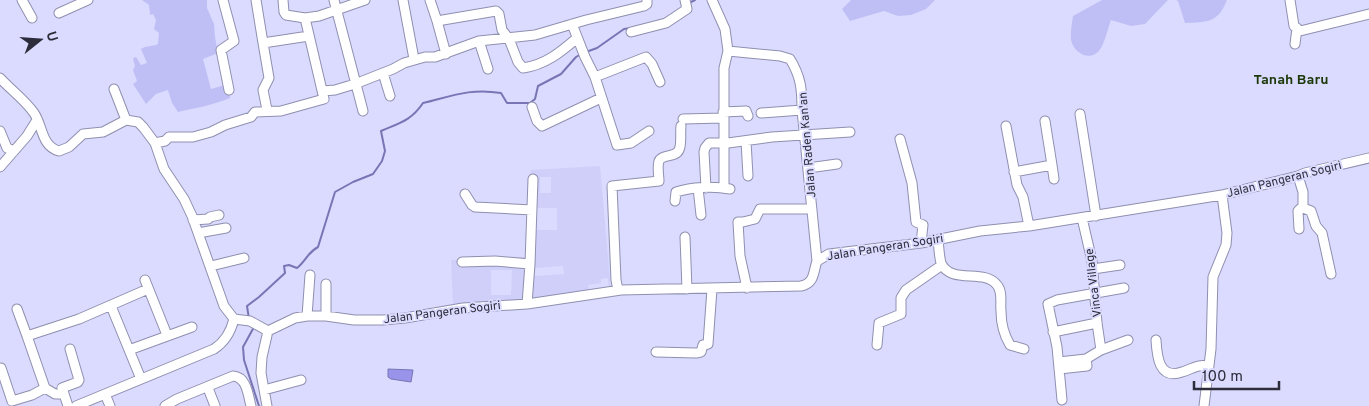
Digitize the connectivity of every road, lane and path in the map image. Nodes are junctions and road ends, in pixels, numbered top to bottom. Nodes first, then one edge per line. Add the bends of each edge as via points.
1 (22, 0) edge
2 (88, 0) edge
3 (223, 0) edge
4 (256, 0) edge
5 (283, 0) edge
6 (365, 0) edge
7 (402, 0) edge
8 (430, 0) edge
9 (648, 0) edge
10 (712, 0) edge
11 (1290, 0) edge
12 (686, 2) edge
13 (335, 4) edge
14 (59, 13) dead end
15 (1369, 14) edge
16 (32, 18) dead end
17 (305, 18) junction
18 (437, 21) junction
19 (572, 24) junction
20 (1296, 28) junction
21 (631, 32) dead end
22 (310, 36) junction
23 (577, 38) junction
24 (509, 39) junction
25 (479, 41) junction
26 (264, 43) junction
27 (1295, 44) dead end
28 (728, 51) junction
29 (446, 54) junction
30 (414, 59) junction
31 (488, 69) dead end
32 (383, 73) junction
33 (595, 77) junction
34 (0, 78) edge
35 (660, 82) dead end
36 (355, 84) junction
37 (114, 89) dead end
38 (229, 90) dead end
39 (323, 91) junction
40 (390, 96) dead end
41 (601, 98) junction
42 (532, 107) dead end
43 (267, 110) junction
44 (802, 110) junction
45 (363, 111) dead end
46 (760, 113) dead end
47 (1080, 114) dead end
48 (723, 115) junction
49 (748, 116) dead end
50 (37, 120) junction
51 (126, 120) junction
52 (1045, 120) dead end
53 (1006, 126) dead end
54 (0, 131) edge
55 (649, 132) dead end
56 (850, 132) dead end
57 (804, 135) junction
58 (900, 139) dead end
59 (746, 141) junction
60 (724, 142) junction
61 (155, 143) junction
62 (14, 151) junction
63 (1369, 158) edge
64 (836, 164) dead end
65 (1052, 165) junction
66 (0, 167) edge
67 (808, 168) junction
68 (1014, 172) junction
69 (748, 176) dead end
70 (1298, 176) junction
71 (533, 179) dead end
72 (1054, 179) dead end
73 (702, 188) junction
74 (465, 194) dead end
75 (1222, 195) junction
76 (675, 201) dead end
77 (1303, 208) junction
78 (812, 209) junction
79 (532, 210) junction
80 (219, 215) dead end
81 (701, 215) dead end
82 (1096, 216) junction
83 (1082, 218) junction
84 (193, 220) junction
85 (1029, 226) junction
86 (226, 228) dead end
87 (1299, 229) dead end
88 (198, 233) junction
89 (686, 237) dead end
90 (938, 240) junction
91 (922, 244) junction
92 (244, 258) dead end
93 (817, 261) junction
94 (462, 262) dead end
95 (530, 264) junction
96 (942, 265) junction
97 (1120, 265) dead end
98 (211, 266) junction
99 (1093, 268) junction
100 (1331, 274) dead end
101 (310, 275) dead end
102 (326, 284) dead end
103 (687, 288) junction
104 (747, 288) junction
105 (1124, 288) dead end
106 (712, 289) junction
107 (618, 290) junction
108 (1094, 294) junction
109 (527, 304) junction
110 (111, 306) junction
111 (17, 309) dead end
112 (307, 316) junction
113 (326, 316) junction
114 (240, 320) junction
115 (1097, 324) junction
116 (192, 327) dead end
117 (268, 331) junction
118 (1053, 332) junction
119 (166, 335) junction
120 (28, 336) junction
121 (1128, 340) dead end
122 (1156, 340) dead end
123 (877, 345) dead end
124 (70, 349) dead end
125 (1024, 349) dead end
126 (129, 350) junction
127 (1101, 350) junction
128 (656, 352) dead end
129 (1059, 366) junction
130 (1208, 366) junction
131 (1, 368) edge
132 (141, 379) junction
133 (301, 380) dead end
134 (45, 388) junction
135 (208, 388) junction
136 (264, 390) junction
137 (64, 394) junction
138 (105, 394) junction
139 (1062, 400) dead end
140 (178, 403) edge
141 (68, 406) edge
142 (76, 406) edge
143 (110, 406) edge
144 (165, 406) edge
145 (215, 406) edge
146 (251, 406) edge
147 (267, 406) edge
148 (1204, 406) edge

1 - 16 street
2 - 14 street
3 - 38 street via 234,41 222,50
4 - 26 street
5 - 17 street via 286,14
6 - 13 street
7 - 30 street
8 - 18 street
9 - 19 street via 644,6
10 - 28 street via 725,29
11 - 20 street
12 - 21 street via 687,9 666,22
13 - 17 street via 319,16
13 - 36 street
15 - 20 street via 1300,31
17 - 22 street
18 - 24 street via 496,11 502,30
18 - 29 street
19 - 23 street
19 - 24 street via 550,32
20 - 27 street
22 - 26 street
22 - 39 street
23 - 24 street via 548,60 523,68
23 - 33 street
24 - 25 street
25 - 29 street
25 - 31 street
26 - 43 street via 269,78 263,90
28 - 44 street, Jalan Raden Kan'an via 790,59 802,86
28 - 48 street via 724,68
29 - 30 street
30 - 32 street
32 - 36 street
32 - 40 street
33 - 35 street via 646,57
33 - 41 street
34 - 50 street via 28,106
36 - 39 street
36 - 45 street
37 - 51 street
39 - 43 street via 323,100 281,111
41 - 42 street via 542,126
41 - 55 street via 617,144 631,142
43 - 61 street via 255,112 251,117 225,124 211,132 186,138 169,137
44 - 46 street
44 - 57 street, Jalan Raden Kan'an
47 - 82 street
48 - 49 street via 746,111
48 - 60 street
48 - 107 street via 682,122 680,148 659,161 659,181 612,186
50 - 51 street via 49,146 59,151 83,134 103,132
50 - 62 street
51 - 61 street via 138,122
52 - 65 street
53 - 68 street
54 - 62 street via 7,148
56 - 57 street
57 - 59 street
57 - 67 street, Jalan Raden Kan'an
58 - 91 street via 912,184 916,222 923,225
59 - 60 street
59 - 69 street
60 - 73 street via 709,143 705,148
60 - 73 street via 727,188
61 - 84 street via 164,169 188,205
62 - 66 street
63 - 70 street, Jalan Pangeran Sogiri
64 - 67 street
65 - 68 street
65 - 72 street
67 - 78 street, Jalan Raden Kan'an
68 - 85 street
70 - 75 street, Jalan Pangeran Sogiri
70 - 77 street
71 - 79 street
73 - 76 street via 676,192
73 - 81 street
74 - 79 street via 475,207
75 - 82 street, Jalan Pangeran Sogiri
75 - 130 street via 1226,244 1213,277
77 - 87 street via 1298,211
77 - 100 street via 1311,211 1322,233
78 - 93 street, Jalan Raden Kan'an
78 - 104 street via 760,209 755,218 738,222 739,250
79 - 95 street
80 - 84 street
82 - 83 street, Jalan Pangeran Sogiri
83 - 85 street, Jalan Pangeran Sogiri
83 - 99 street, Vinca Village
84 - 88 street
85 - 90 street, Jalan Pangeran Sogiri via 980,231
86 - 88 street
88 - 98 street
89 - 103 street
90 - 91 street, Jalan Pangeran Sogiri
90 - 96 street
91 - 93 street, Jalan Pangeran Sogiri via 829,254
92 - 98 street
93 - 104 street, Jalan Pangeran Sogiri via 808,284
94 - 95 street
95 - 109 street
96 - 123 street via 906,290 901,298 901,314 878,323
96 - 125 street via 950,272 984,277 995,283 1001,294 1006,338 1010,345
97 - 99 street
98 - 114 street via 224,306
99 - 108 street, Vinca Village
101 - 112 street
102 - 113 street
103 - 106 street, Jalan Pangeran Sogiri
103 - 107 street, Jalan Pangeran Sogiri
104 - 106 street, Jalan Pangeran Sogiri
105 - 108 street
106 - 128 street via 708,344 703,345 701,352
107 - 109 street, Jalan Pangeran Sogiri
108 - 115 street, Vinca Village
108 - 118 street via 1049,302 1047,306
109 - 113 street, Jalan Pangeran Sogiri via 463,308 383,320
110 - 119 street via 146,285
110 - 120 street
110 - 126 street
111 - 120 street
112 - 113 street, Jalan Pangeran Sogiri
112 - 117 street, Jalan Pangeran Sogiri
114 - 117 street
114 - 132 street via 214,349
115 - 118 street
115 - 127 street, Vinca Village
116 - 119 street
117 - 136 street via 262,357
118 - 129 street
119 - 126 street
120 - 134 street
121 - 127 street
122 - 130 street via 1161,366 1166,372 1174,374 1200,365
124 - 137 street via 80,380 62,388
126 - 132 street
127 - 129 street via 1086,359
129 - 139 street
130 - 148 street
131 - 134 street via 12,401 32,396
132 - 138 street
133 - 136 street
134 - 137 street via 55,394
135 - 140 street
135 - 145 street
135 - 146 street via 237,377 244,383
136 - 147 street
137 - 141 street
138 - 142 street
138 - 143 street
140 - 144 street

